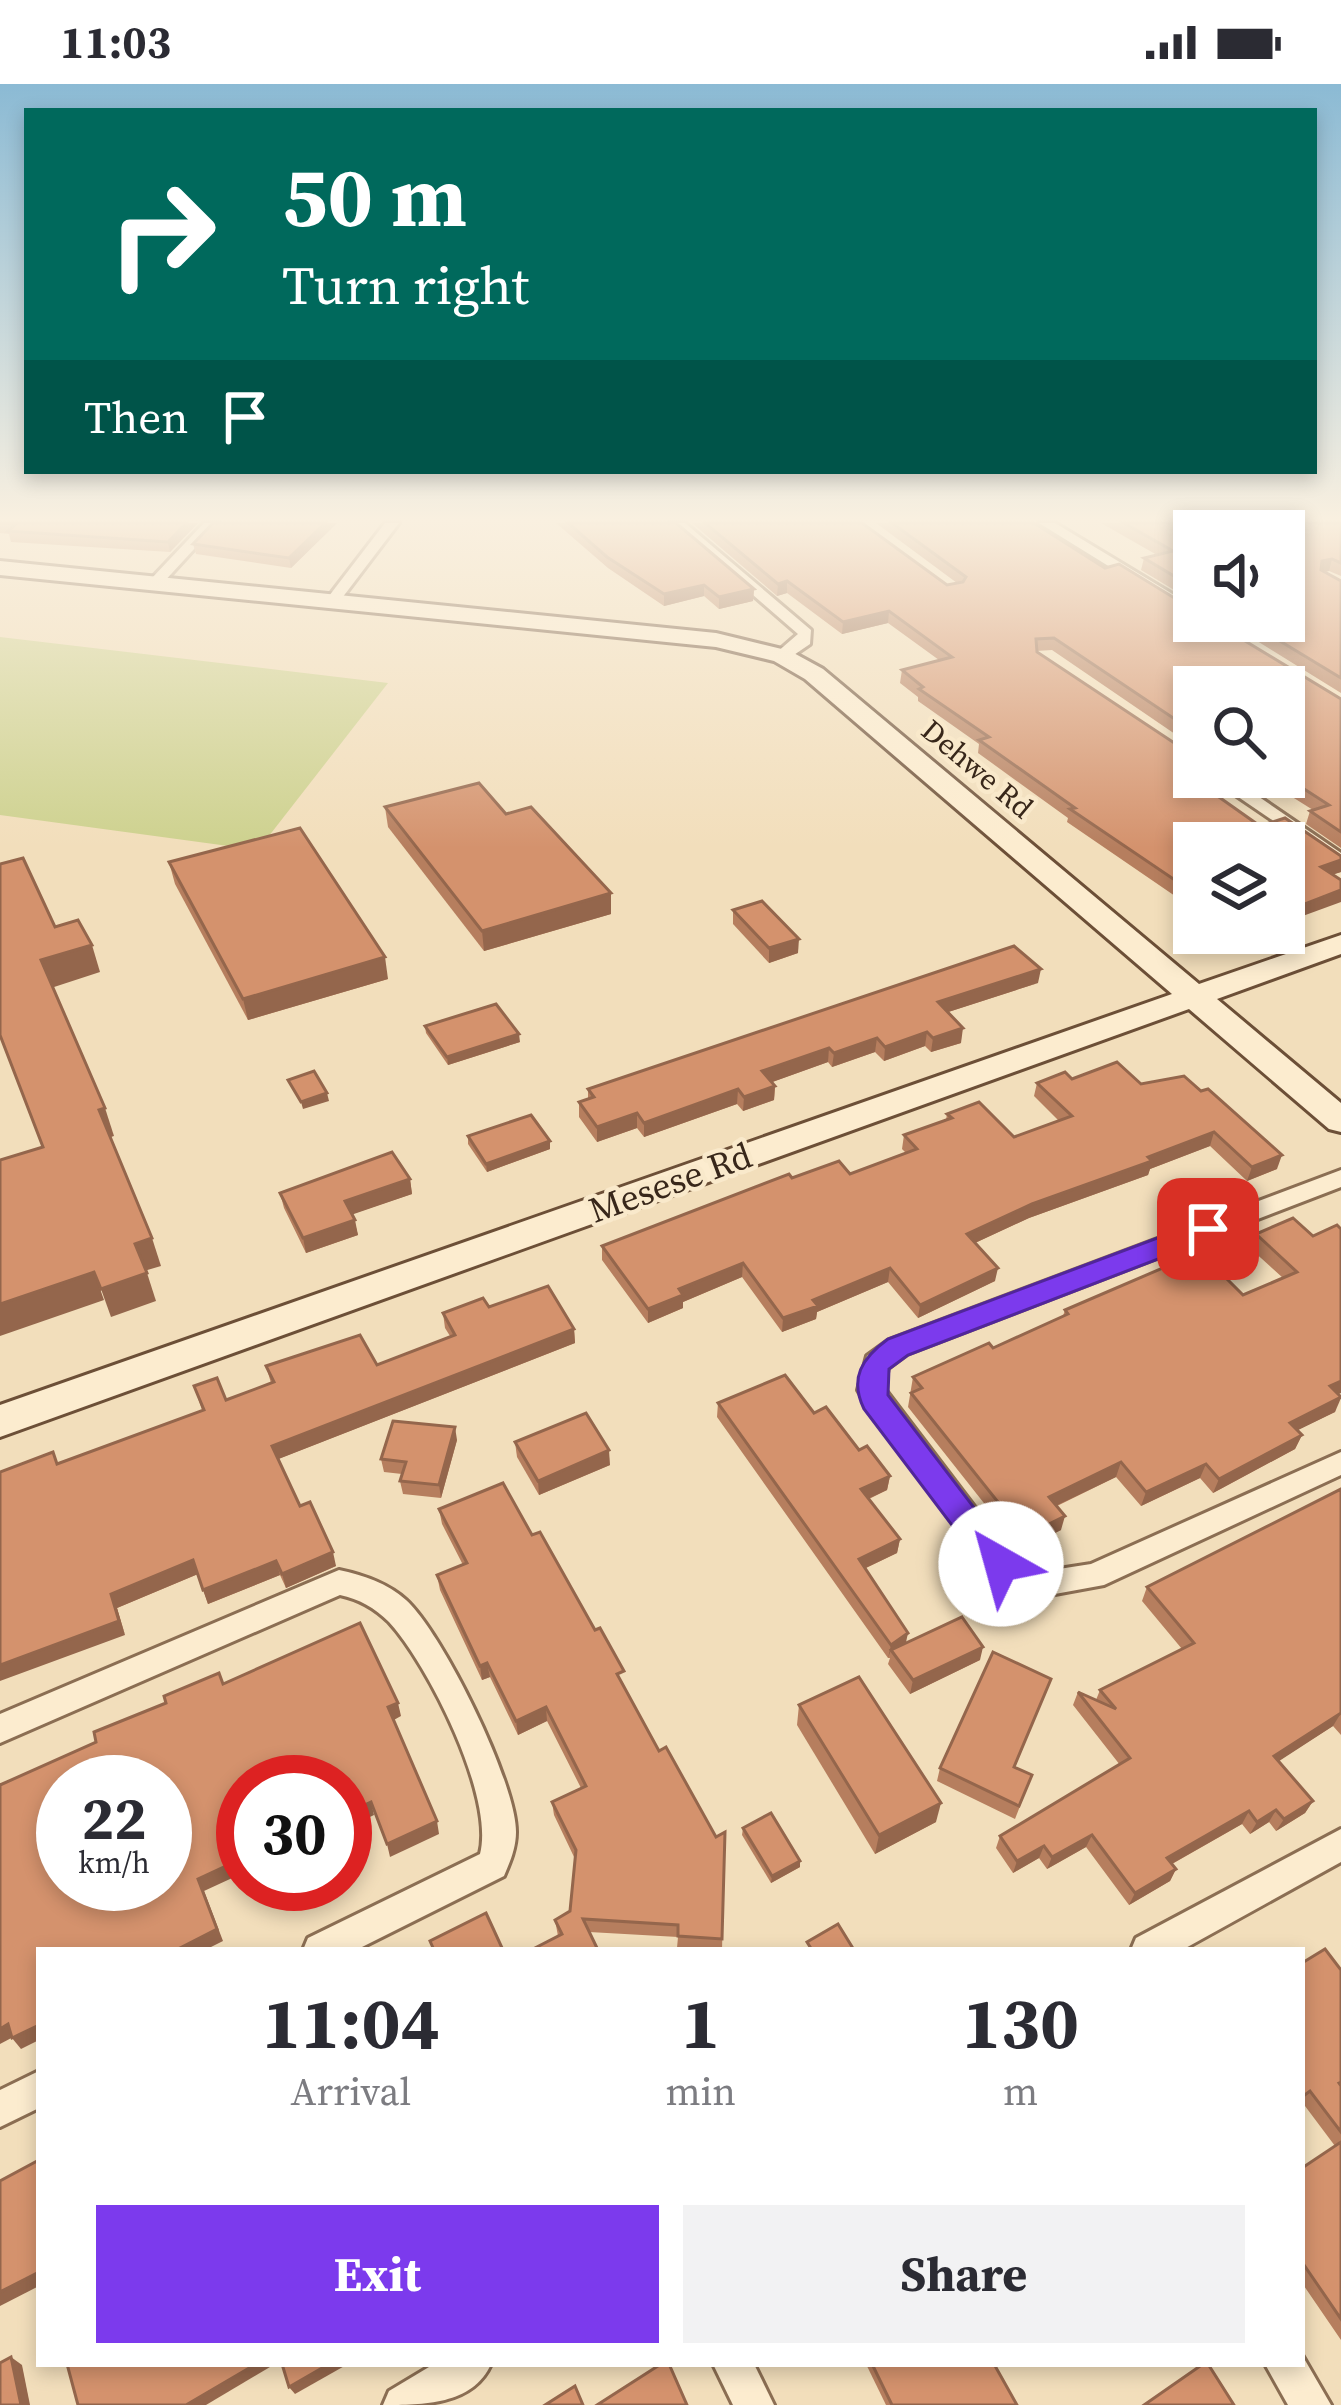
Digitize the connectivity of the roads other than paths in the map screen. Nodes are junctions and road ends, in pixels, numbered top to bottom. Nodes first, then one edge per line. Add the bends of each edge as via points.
1 (635, 631) edge
2 (804, 631) edge
3 (782, 656) junction
4 (1249, 798) edge
5 (1341, 861) edge
6 (1341, 944) edge
7 (1193, 995) junction
8 (1341, 1121) edge
9 (1341, 1178) edge
10 (0, 1421) edge
11 (1341, 1463) edge
12 (0, 1729) edge
13 (1341, 1845) edge
14 (326, 1947) edge
15 (1154, 1947) edge
16 (36, 2091) edge
17 (0, 2109) edge
18 (466, 2367) edge
19 (735, 2367) edge
20 (1287, 2367) edge
21 (403, 2405) edge
22 (754, 2405) edge
23 (1311, 2405) edge

1 - 3 street, Dehwe Rd
2 - 3 street via 804,641
3 - 7 street, Dehwe Rd via 814,674
4 - 5 street
6 - 7 street, Mesese Rd
7 - 8 street, Dehwe Rd
7 - 10 street, Mesese Rd
9 - 11 street via 898,1347 876,1364 871,1390 1001,1564 1044,1584 1094,1576
12 - 14 street via 339,1582 382,1598 422,1644 489,1784 499,1847 492,1865
13 - 15 street
16 - 17 street
18 - 21 street
19 - 22 street
20 - 23 street

